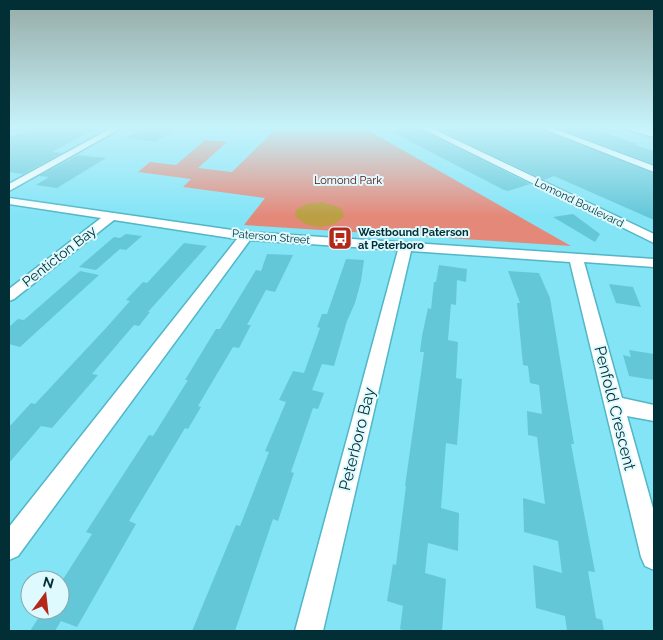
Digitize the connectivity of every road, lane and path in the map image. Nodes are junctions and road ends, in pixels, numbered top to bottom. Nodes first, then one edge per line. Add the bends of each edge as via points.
1 (65, 157) edge
2 (485, 157) edge
3 (622, 157) edge
4 (654, 169) edge
5 (9, 188) edge
6 (9, 201) edge
7 (110, 216) junction
8 (246, 236) junction
9 (654, 239) edge
10 (405, 248) junction
11 (576, 259) junction
12 (654, 263) edge
13 (9, 296) edge
14 (614, 405) junction
15 (654, 413) edge
16 (9, 547) edge
17 (654, 557) edge
18 (309, 631) edge

1 - 5 street
2 - 9 street, Lomond Boulevard
3 - 4 street
6 - 7 street, Paterson Street
7 - 8 street, Paterson Street
7 - 13 street, Penticton Bay
8 - 10 street, Paterson Street
8 - 16 street
10 - 11 street, Paterson Street
10 - 18 street, Peterboro Bay
11 - 12 street, Paterson Street
11 - 14 street, Penfold Crescent
14 - 15 street
14 - 17 street, Penfold Crescent

